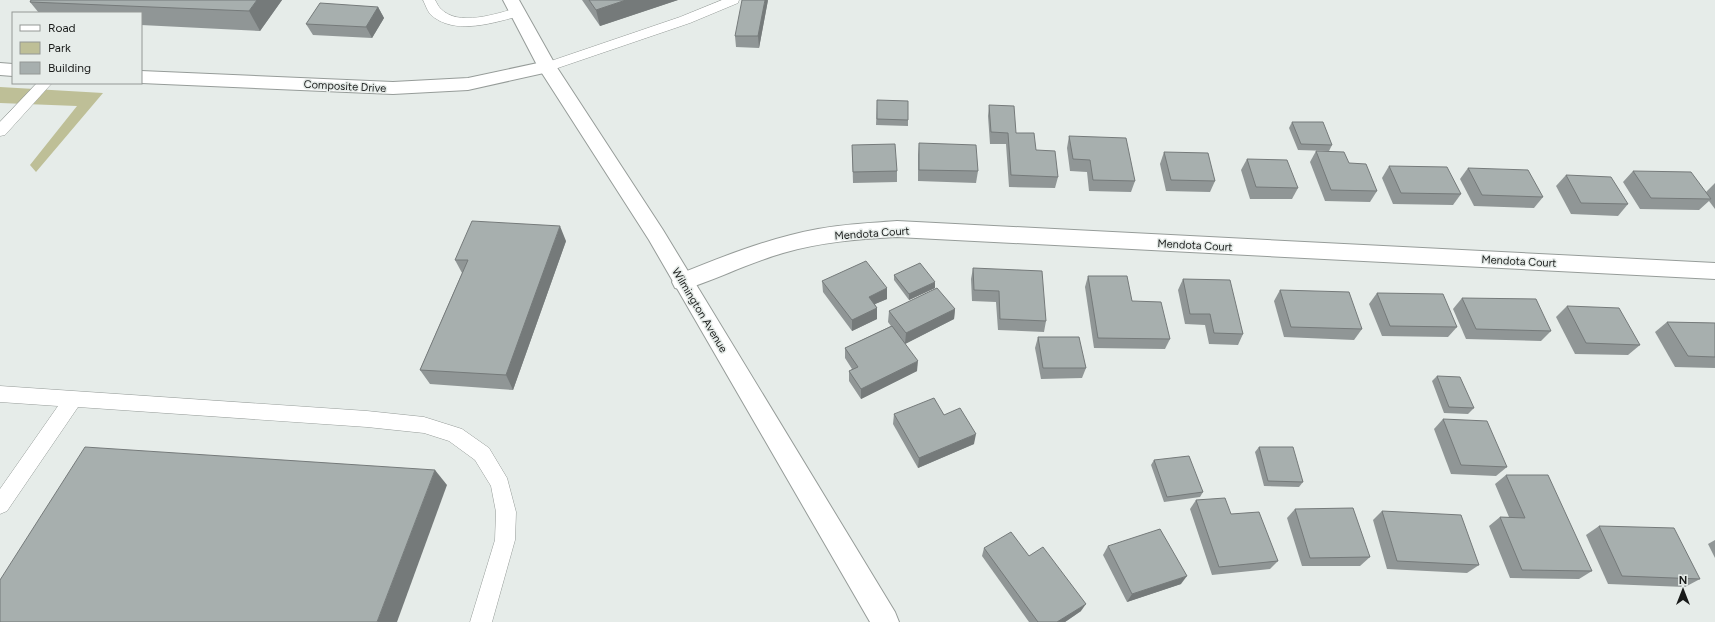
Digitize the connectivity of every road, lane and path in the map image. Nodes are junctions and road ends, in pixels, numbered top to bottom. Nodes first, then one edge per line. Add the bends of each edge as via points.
1 (429, 0) edge
2 (733, 0) edge
3 (514, 6) edge
4 (547, 67) junction
5 (0, 69) edge
6 (12, 70) edge
7 (142, 77) edge
8 (44, 84) edge
9 (0, 131) edge
10 (1715, 271) edge
11 (683, 282) junction
12 (0, 394) edge
13 (73, 399) junction
14 (0, 505) edge
15 (481, 622) edge
16 (885, 622) edge

1 - 3 lane via 435,10 455,22 488,20
2 - 4 lane via 685,20
3 - 4 street, Wilmington Avenue
4 - 7 street, Composite Drive via 468,84 393,88
4 - 11 street, Wilmington Avenue via 656,235
5 - 6 street
8 - 9 lane
10 - 11 street, Mendota Court via 897,229 817,237 773,248
11 - 16 street, Wilmington Avenue
12 - 13 lane
13 - 14 lane
13 - 15 lane via 367,419 424,425 455,435 482,454 500,484 506,512 505,540

